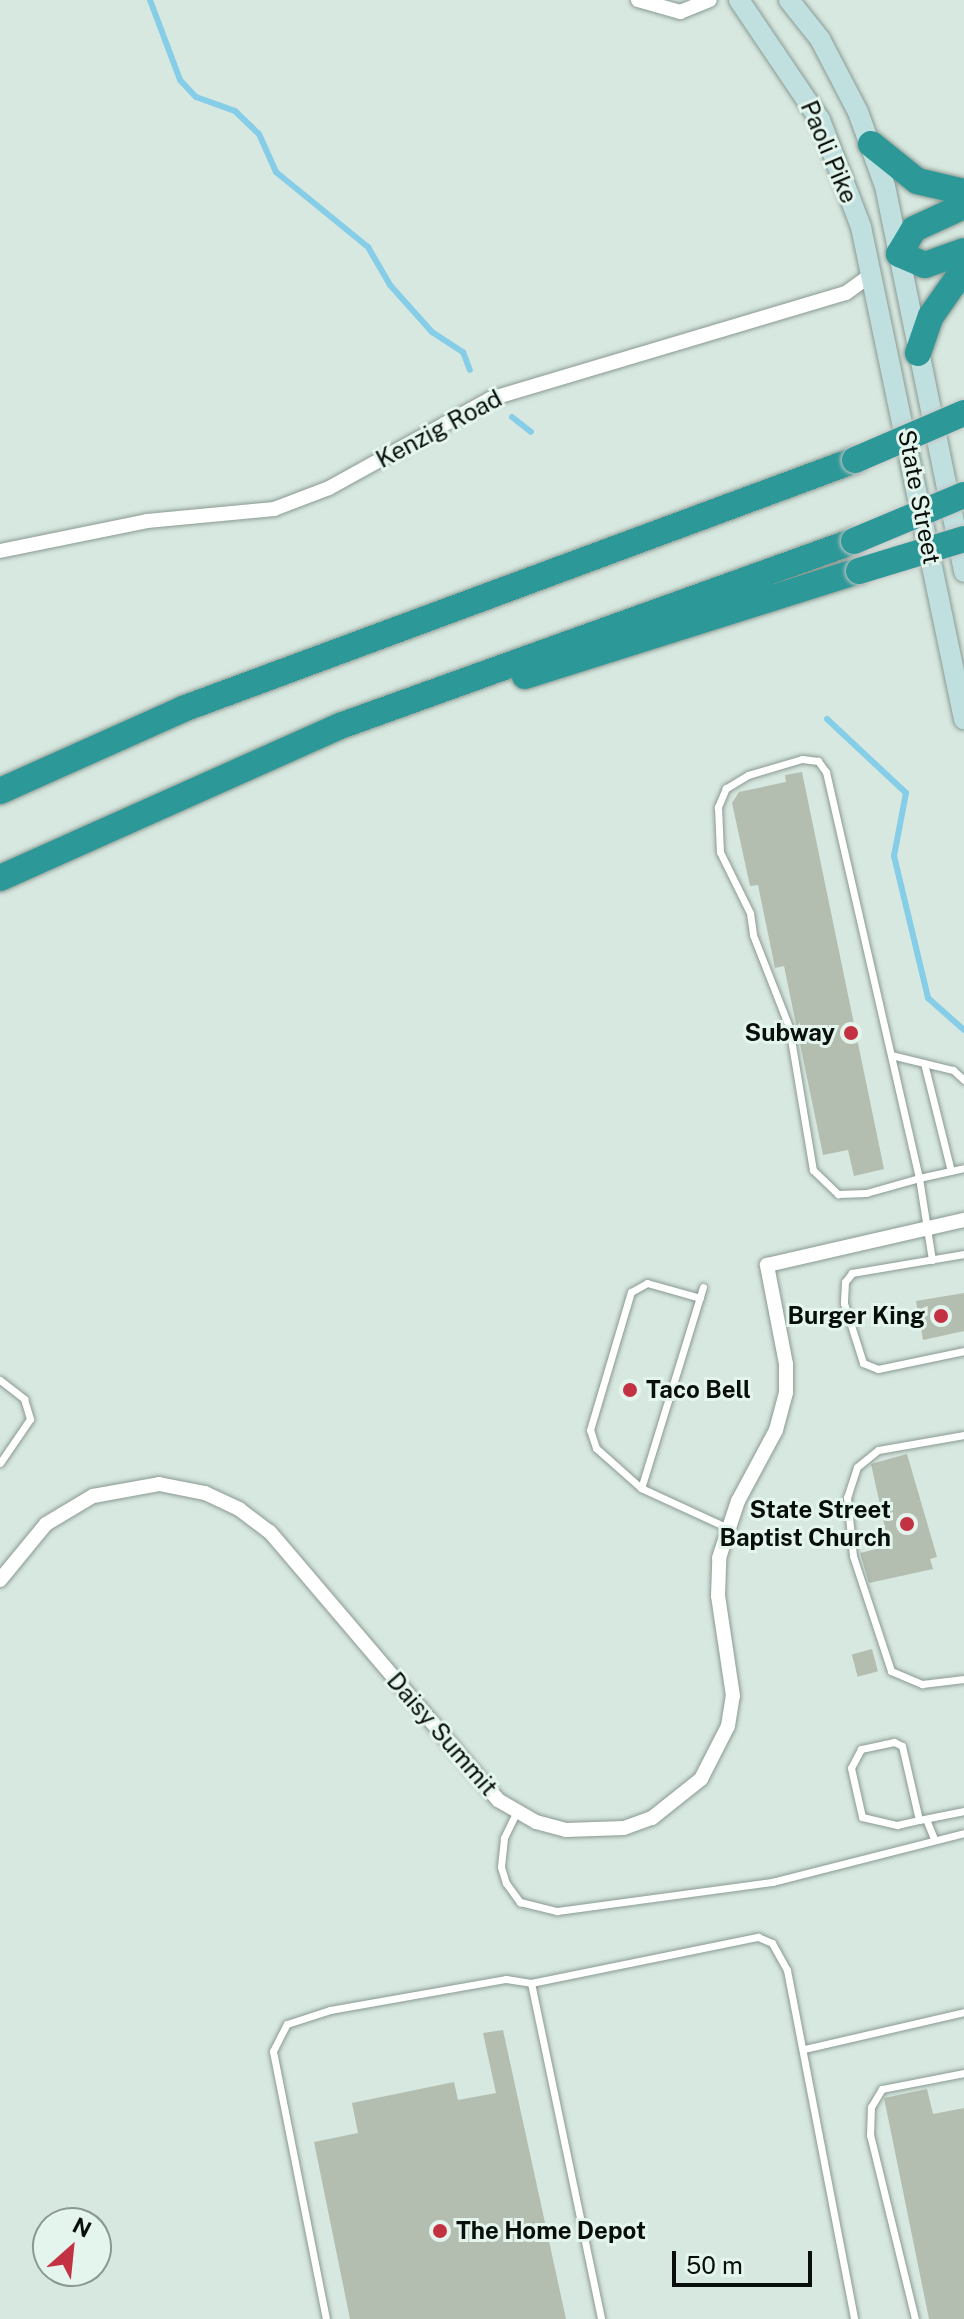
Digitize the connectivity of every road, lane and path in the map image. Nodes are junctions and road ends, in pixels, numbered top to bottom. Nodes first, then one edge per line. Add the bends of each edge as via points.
1 (638, 0) edge
2 (710, 0) edge
3 (739, 0) edge
4 (789, 0) edge
5 (871, 144) junction
6 (964, 192) edge
7 (964, 206) edge
8 (964, 251) edge
9 (899, 254) junction
10 (964, 269) edge
11 (871, 275) junction
12 (918, 353) junction
13 (964, 413) edge
14 (964, 495) edge
15 (964, 539) edge
16 (0, 551) edge
17 (964, 572) edge
18 (964, 719) edge
19 (284, 749) junction
20 (0, 791) edge
21 (0, 878) edge
22 (891, 1055) junction
23 (924, 1063) junction
24 (964, 1080) edge
25 (964, 1168) edge
26 (951, 1171) junction
27 (919, 1178) junction
28 (964, 1220) edge
29 (928, 1229) junction
30 (964, 1254) edge
31 (932, 1260) junction
32 (703, 1287) dead end
33 (700, 1298) junction
34 (964, 1351) edge
35 (0, 1380) edge
36 (964, 1435) edge
37 (0, 1463) edge
38 (641, 1488) junction
39 (728, 1529) junction
40 (0, 1580) edge
41 (964, 1679) edge
42 (518, 1811) junction
43 (964, 1811) edge
44 (923, 1820) junction
45 (964, 1833) edge
46 (934, 1839) junction
47 (531, 1983) junction
48 (964, 2012) edge
49 (804, 2049) junction
50 (964, 2073) edge
51 (326, 2319) edge
52 (601, 2319) edge
53 (854, 2319) edge
54 (915, 2319) edge

1 - 2 street via 680,12
3 - 11 main road, Paoli Pike via 820,120 861,227
4 - 5 main road, Paoli Pike via 820,39
5 - 6 highway via 917,181
5 - 9 main road, Paoli Pike
7 - 9 highway via 914,229
8 - 9 highway via 925,265
9 - 11 main road
9 - 12 main road, State Street
10 - 12 highway via 936,306
11 - 16 street, Kenzig Road via 846,293 490,399 329,488 274,509 147,521
11 - 18 main road, State Street
12 - 17 main road, State Street
13 - 20 highway, bridge via 855,460 183,709
14 - 19 highway, bridge via 854,541
15 - 19 highway, bridge
19 - 21 highway
22 - 23 lane
22 - 27 lane
22 - 27 lane via 826,772 818,761 802,759 748,775 726,788 718,807 720,852 750,913 753,935 789,1027 813,1170 838,1194 866,1193
23 - 24 lane via 953,1070
23 - 26 lane
25 - 26 lane
26 - 27 lane
27 - 29 lane
28 - 29 street
29 - 31 lane
29 - 39 street, Daisy Summit via 767,1265 786,1364 786,1392 776,1430
30 - 31 lane
31 - 34 lane via 852,1273 845,1282 844,1303 863,1363 878,1369
32 - 33 lane
33 - 38 lane
33 - 38 lane via 647,1283 631,1292 590,1430 596,1448
35 - 37 lane via 24,1399 30,1419
36 - 41 lane via 878,1450 857,1467 847,1497 853,1556 891,1671 922,1684
38 - 39 lane
39 - 42 street, Daisy Summit via 719,1558 718,1596 733,1696 718,1753 701,1779 652,1818 624,1828 566,1830
40 - 42 street, Daisy Summit via 46,1524 93,1496 159,1484 205,1493 270,1532 476,1778
42 - 46 lane via 504,1838 501,1867 506,1883 520,1902 557,1911 772,1882
43 - 44 lane
44 - 44 lane via 873,1824 862,1817 851,1768 861,1749 894,1742 902,1746
44 - 46 lane
45 - 46 lane
47 - 49 lane via 758,1937 783,1956
47 - 51 lane via 506,1979 330,2010 295,2018 280,2031 273,2051
47 - 52 lane
48 - 49 lane
49 - 53 lane via 819,2121 819,2153
50 - 54 lane via 882,2089 871,2107 870,2135

